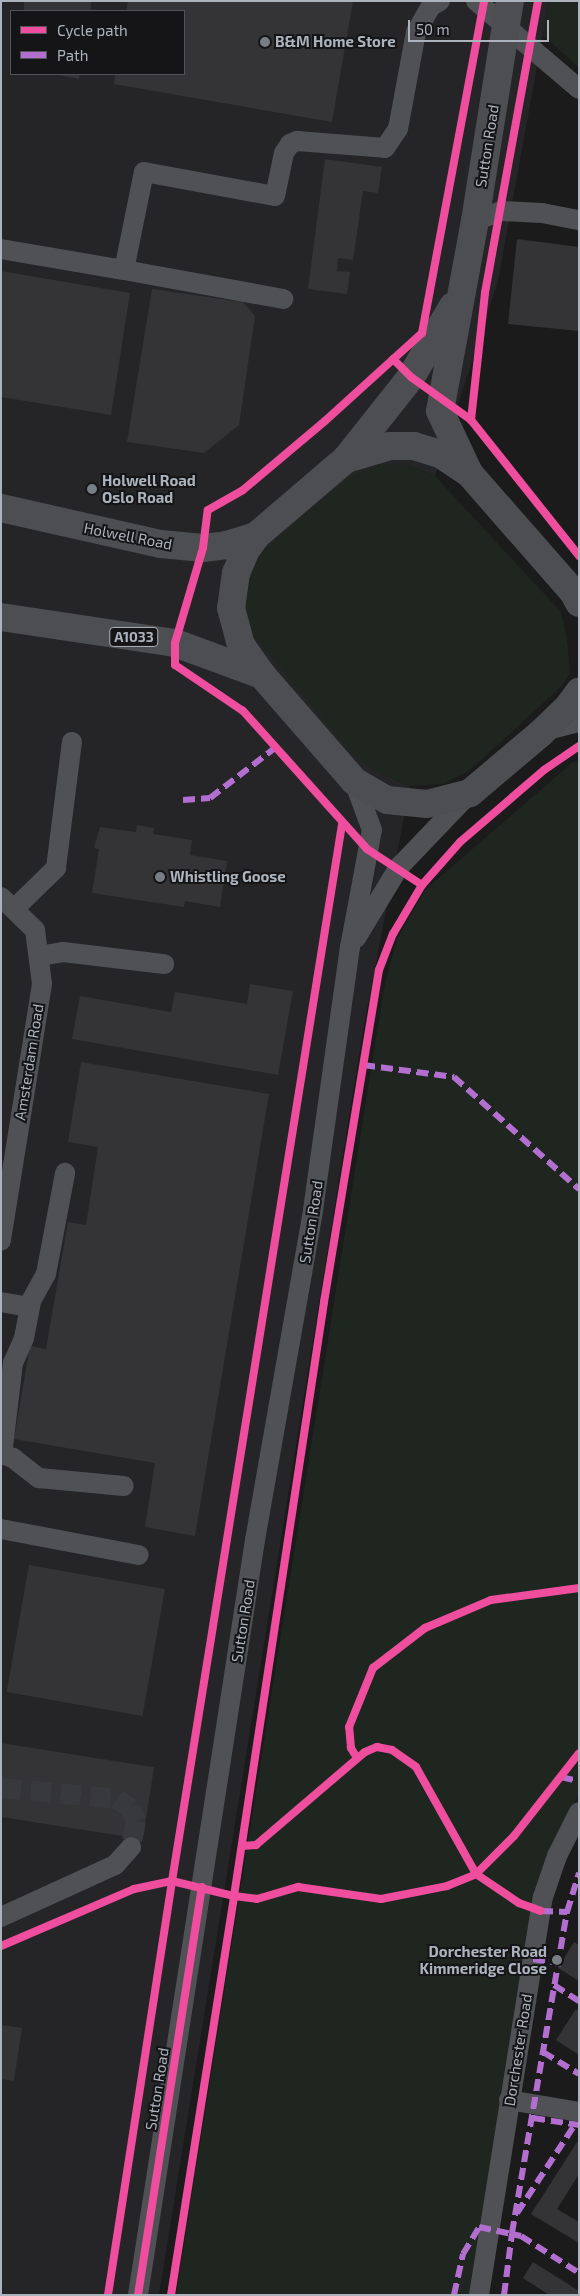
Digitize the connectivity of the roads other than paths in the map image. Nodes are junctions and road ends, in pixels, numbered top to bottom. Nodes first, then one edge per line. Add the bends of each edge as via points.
1 (440, 1) edge
2 (476, 1) edge
3 (508, 14) edge
4 (579, 89) edge
5 (579, 220) edge
6 (475, 221) junction
7 (1, 249) edge
8 (124, 270) junction
9 (463, 290) junction
10 (283, 299) dead end
11 (346, 459) junction
12 (470, 474) junction
13 (1, 508) edge
14 (256, 536) junction
15 (577, 598) edge
16 (1, 617) edge
17 (262, 675) junction
18 (579, 692) edge
19 (579, 722) edge
20 (541, 732) junction
21 (72, 742) dead end
22 (354, 781) junction
23 (470, 793) junction
24 (8, 903) edge
25 (350, 947) junction
26 (38, 956) junction
27 (164, 964) dead end
28 (65, 1173) dead end
29 (1, 1241) edge
30 (1, 1302) edge
31 (30, 1307) junction
32 (1, 1454) edge
33 (124, 1486) dead end
34 (1, 1529) edge
35 (139, 1555) dead end
36 (579, 1812) edge
37 (131, 1847) tunnel mouth
38 (1, 1916) edge
39 (510, 2100) junction
40 (579, 2112) edge
41 (138, 2295) edge
42 (479, 2295) edge

1 - 8 street via 431,6 416,32 398,129 386,148 298,141 290,144 284,153 275,196 144,172
2 - 3 street
3 - 4 street
3 - 6 highway, Sutton Road
5 - 6 street via 542,213 500,211
6 - 9 highway, Sutton Road
7 - 8 street
8 - 10 street
9 - 11 highway via 410,377
9 - 12 highway, Sutton Road via 440,411
11 - 12 highway via 376,448 414,446 440,454
11 - 14 highway
12 - 15 highway
13 - 14 highway, Holwell Road via 161,544 203,548
14 - 17 highway via 244,552 236,573 230,608 241,645
16 - 17 highway, A1033 via 175,643
17 - 22 highway
18 - 20 highway
19 - 20 street
20 - 23 highway
21 - 24 street via 56,868
22 - 23 highway via 387,800 405,803 446,801
22 - 25 street, Sutton Road via 372,830
23 - 25 street, Sutton Road via 399,867
24 - 26 street, Amsterdam Road via 35,930
25 - 41 street, Sutton Road via 313,1210 255,1540
26 - 27 street via 63,952
26 - 29 street, Amsterdam Road via 42,984
28 - 31 street via 46,1274
30 - 31 street
31 - 32 street via 24,1338 13,1363
32 - 33 street via 13,1458 39,1478
34 - 35 street
36 - 39 street, Dorchester Road via 557,1856 543,1897
37 - 38 street via 115,1865
39 - 40 street
39 - 42 street, Dorchester Road

